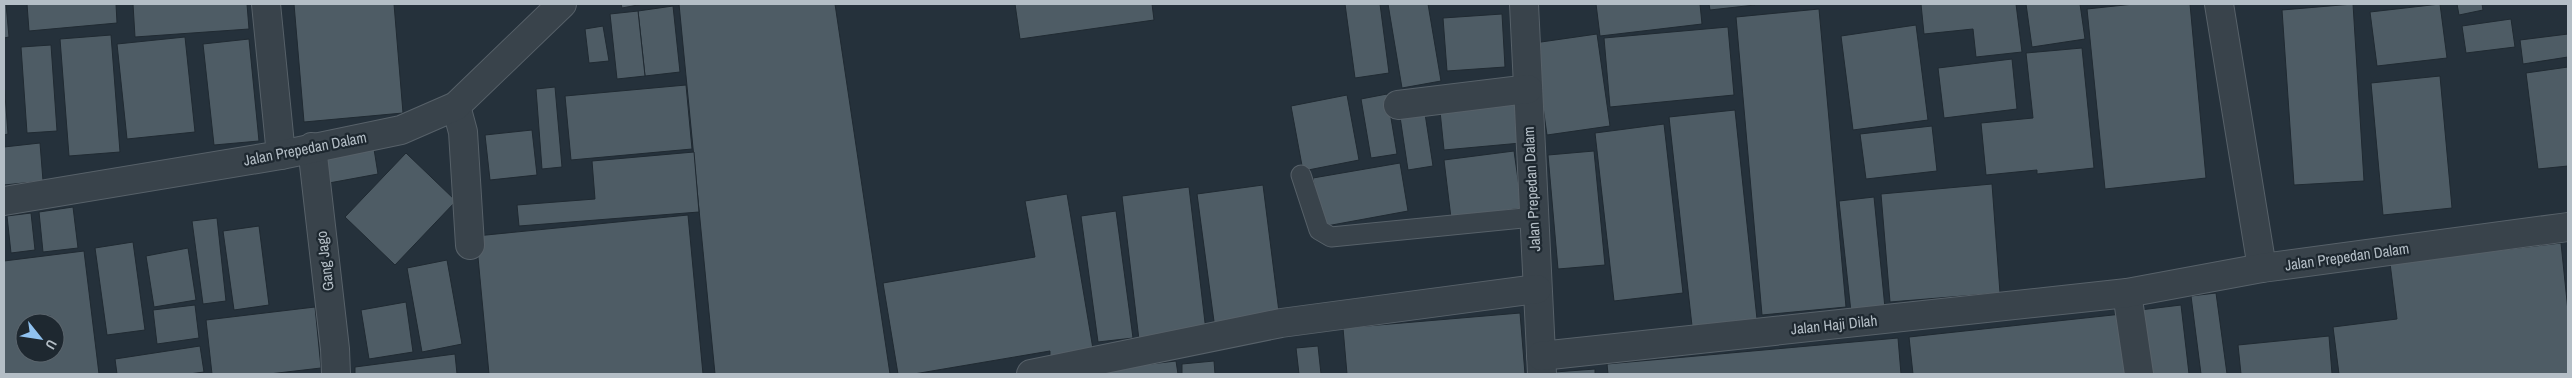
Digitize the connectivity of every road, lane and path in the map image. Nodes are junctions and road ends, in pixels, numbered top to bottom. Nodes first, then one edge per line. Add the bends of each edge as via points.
1 (266, 4) edge
2 (562, 4) edge
3 (1524, 4) edge
4 (2219, 4) edge
5 (1528, 89) junction
6 (1398, 105) dead end
7 (456, 106) junction
8 (312, 147) junction
9 (281, 155) junction
10 (1301, 176) dead end
11 (4, 201) edge
12 (1533, 217) junction
13 (2568, 227) edge
14 (470, 245) dead end
15 (2262, 268) junction
16 (1537, 289) junction
17 (2127, 293) junction
18 (1541, 365) edge
19 (1087, 368) edge
20 (336, 374) edge
21 (1031, 374) edge
22 (2139, 374) edge

1 - 9 street
2 - 7 street, Jalan Prepedan Dalam
3 - 5 street, Jalan Prepedan Dalam
4 - 15 street
5 - 6 street
5 - 12 street, Jalan Prepedan Dalam
7 - 8 street, Jalan Prepedan Dalam via 401,130
7 - 14 street via 463,132
8 - 9 street, Jalan Prepedan Dalam
8 - 20 street, Gang Jago
9 - 11 street, Jalan Prepedan Dalam
10 - 12 lane via 1319,230 1331,237
12 - 16 street, Jalan Prepedan Dalam
13 - 15 street, Jalan Prepedan Dalam
15 - 17 street, Jalan Prepedan Dalam
16 - 18 street, Jalan Prepedan Dalam
16 - 19 street via 1281,323
17 - 18 street, Jalan Haji Dilah
17 - 22 street
19 - 21 street

